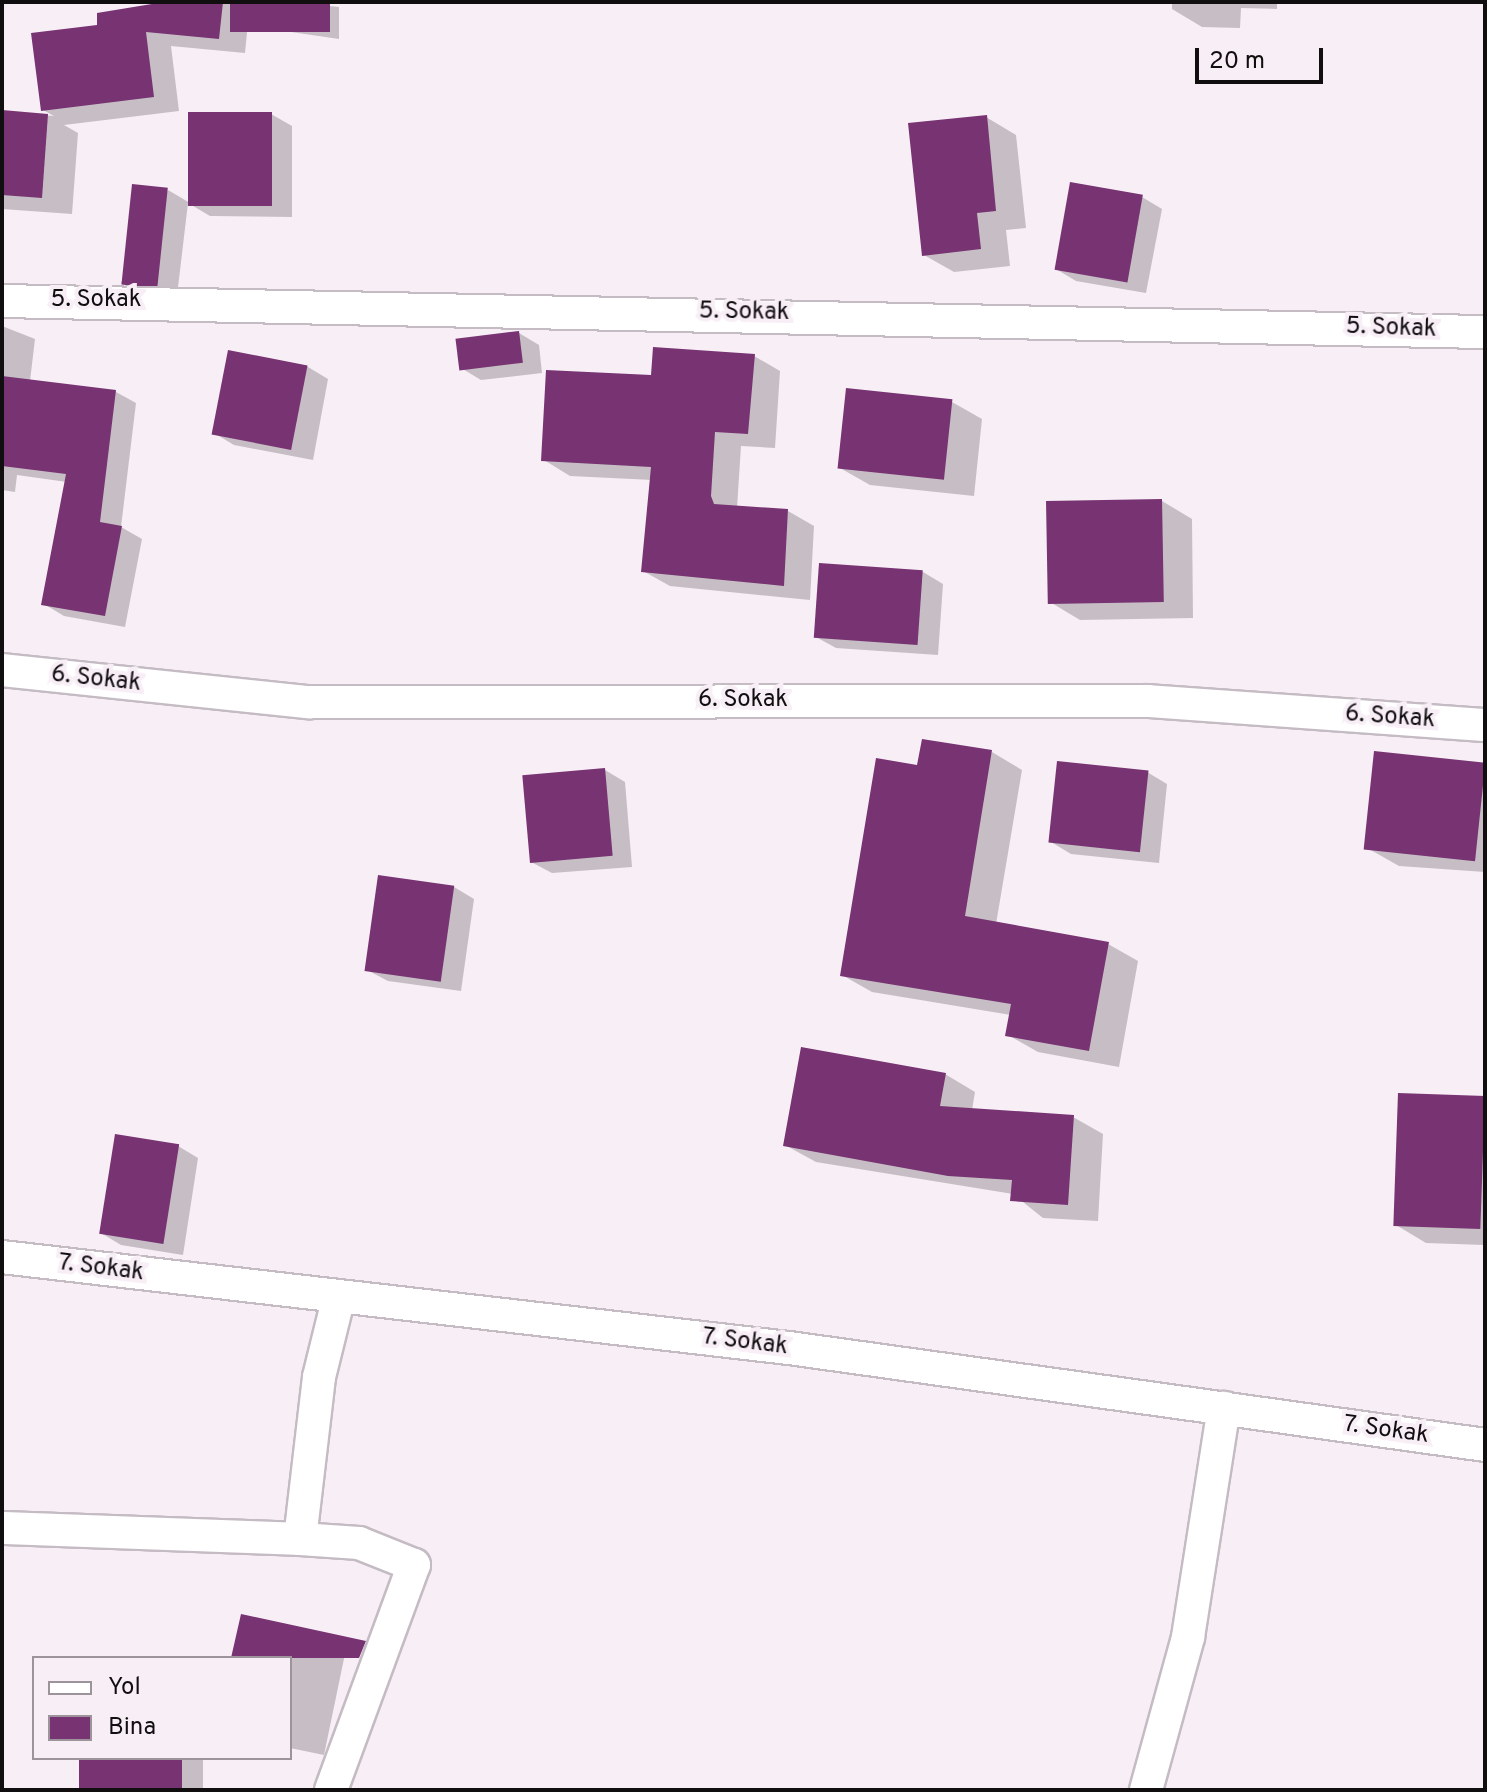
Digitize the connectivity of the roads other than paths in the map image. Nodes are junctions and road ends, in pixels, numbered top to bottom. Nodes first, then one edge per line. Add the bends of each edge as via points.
1 (2, 301) edge
2 (1485, 332) edge
3 (2, 670) edge
4 (1485, 725) edge
5 (2, 1257) edge
6 (339, 1296) junction
7 (1224, 1408) junction
8 (1485, 1445) edge
9 (2, 1528) edge
10 (300, 1539) junction
11 (331, 1790) edge
12 (1146, 1790) edge

1 - 2 street, 5. Sokak
3 - 4 street, 6. Sokak via 309,702 1148,701
5 - 6 street, 7. Sokak
6 - 7 street, 7. Sokak
6 - 10 street via 319,1377
7 - 8 street, 7. Sokak
7 - 12 street via 1188,1637
9 - 10 street
10 - 11 street via 359,1543 414,1565

